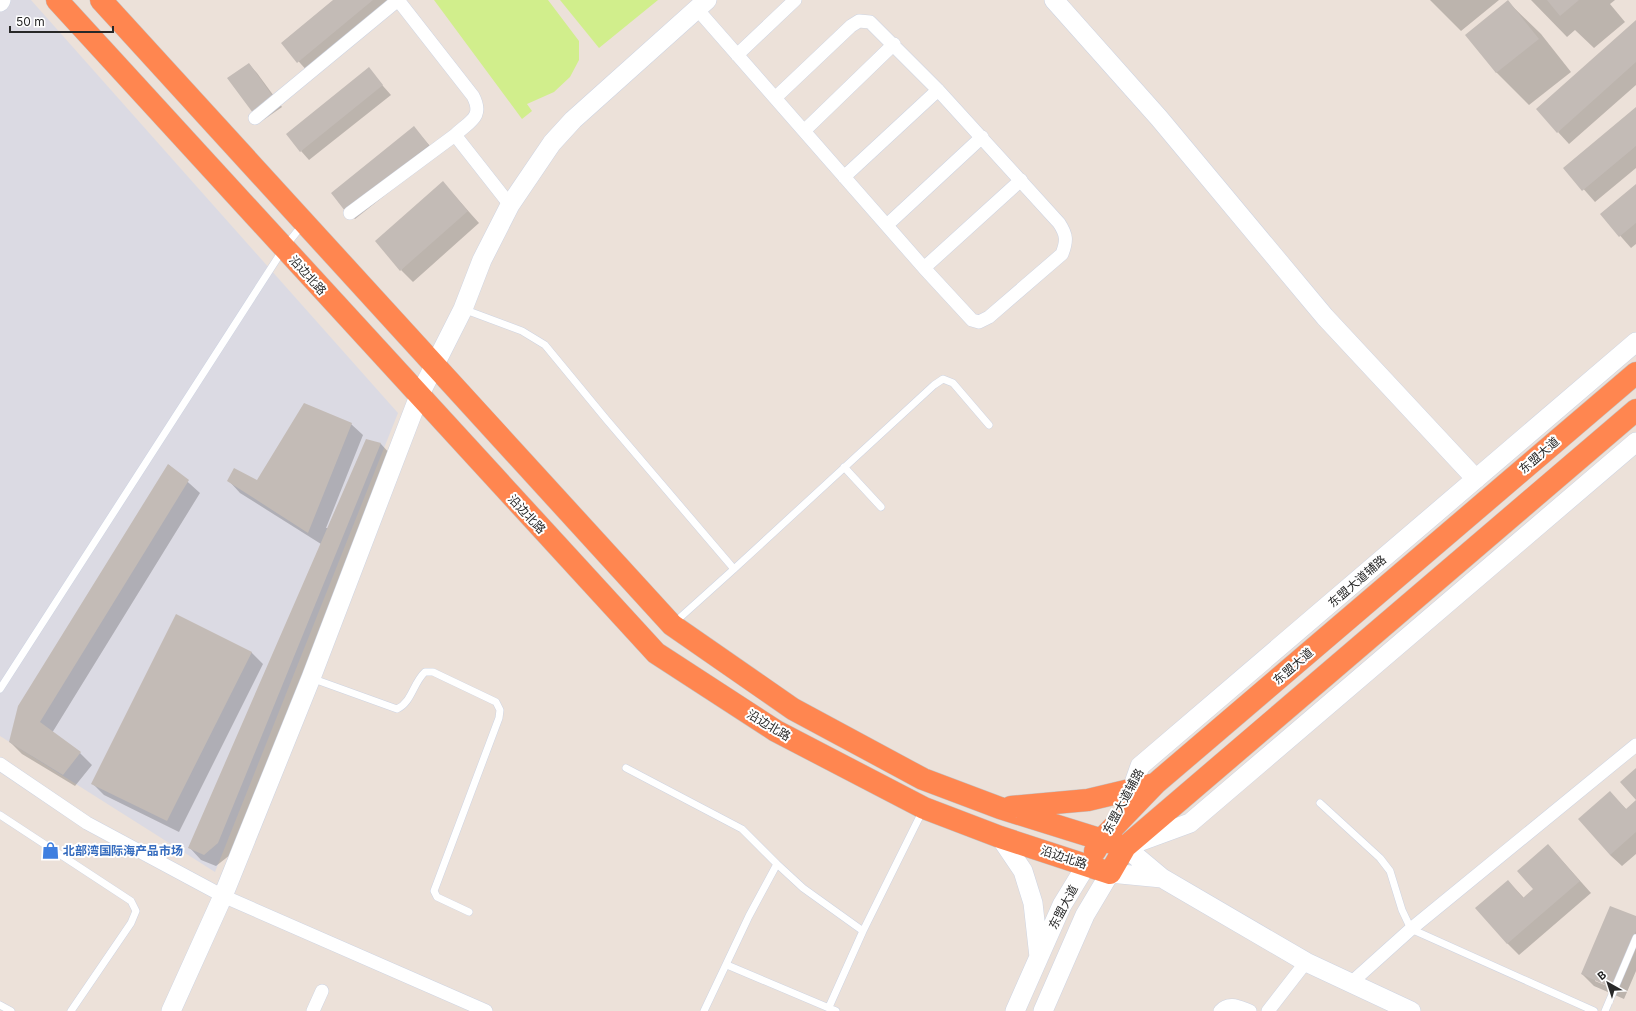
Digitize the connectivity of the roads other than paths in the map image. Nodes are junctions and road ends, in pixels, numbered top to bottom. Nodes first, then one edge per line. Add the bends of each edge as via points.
1 (57, 0) edge
2 (398, 0) edge
3 (795, 0) edge
4 (1054, 0) edge
5 (106, 2) edge
6 (702, 5) edge
7 (894, 44) junction
8 (737, 55) junction
9 (938, 90) junction
10 (775, 98) junction
11 (255, 118) dead end
12 (804, 131) junction
13 (455, 135) junction
14 (982, 137) junction
15 (844, 177) junction
16 (1021, 180) junction
17 (510, 205) junction
18 (350, 213) dead end
19 (304, 222) junction
20 (887, 225) junction
21 (284, 248) junction
22 (924, 268) junction
23 (463, 309) junction
24 (1636, 342) edge
25 (435, 364) junction
26 (1636, 373) edge
27 (419, 396) junction
28 (1636, 410) edge
29 (989, 425) dead end
30 (1636, 442) edge
31 (844, 467) junction
32 (1476, 479) junction
33 (881, 507) dead end
34 (734, 569) junction
35 (672, 625) junction
36 (311, 678) junction
37 (0, 689) edge
38 (1636, 745) edge
39 (0, 764) edge
40 (626, 768) dead end
41 (1155, 784) junction
42 (1132, 789) junction
43 (1320, 803) dead end
44 (924, 808) junction
45 (1000, 808) junction
46 (0, 815) edge
47 (1000, 837) junction
48 (1102, 839) junction
49 (1125, 847) junction
50 (777, 864) junction
51 (1087, 864) junction
52 (1110, 873) junction
53 (1162, 878) junction
54 (223, 896) junction
55 (469, 912) dead end
56 (1411, 929) junction
57 (863, 931) junction
58 (1636, 938) edge
59 (1039, 958) junction
60 (1306, 962) junction
61 (727, 964) junction
62 (1352, 982) junction
63 (322, 991) dead end
64 (0, 1005) edge
65 (829, 1006) junction
66 (11, 1011) edge
67 (71, 1011) edge
68 (172, 1011) edge
69 (313, 1011) edge
70 (486, 1011) edge
71 (704, 1011) edge
72 (836, 1011) edge
73 (1015, 1011) edge
74 (1043, 1011) edge
75 (1220, 1011) edge
76 (1250, 1011) edge
77 (1268, 1011) edge
78 (1411, 1011) edge
79 (1594, 1011) edge
80 (1605, 1011) edge

1 - 21 highway, 沿边北路
2 - 11 street
2 - 13 street via 466,87 478,107 477,113
3 - 8 street
4 - 32 street via 1159,118 1325,317
5 - 19 highway
6 - 8 street
6 - 17 street via 573,120 552,143
7 - 9 street
7 - 10 street via 870,22 859,21
7 - 12 street
8 - 10 street
9 - 14 street
9 - 15 street
10 - 12 street
12 - 15 street
13 - 17 street
13 - 18 street
14 - 16 street
14 - 20 street
15 - 20 street
16 - 22 street
16 - 22 street via 1066,234 1062,254 989,317 979,322 972,320
17 - 23 street via 482,260
19 - 21 lane
19 - 25 highway
20 - 22 street
21 - 27 highway, 沿边北路
21 - 37 lane
23 - 25 street
23 - 34 lane via 522,331 545,345
24 - 32 street, 东盟大道辅路
25 - 27 street
25 - 35 highway
26 - 41 highway, 东盟大道
27 - 36 street
27 - 44 highway, 沿边北路 via 656,653 776,731
28 - 49 highway, 东盟大道
29 - 31 lane via 953,382 943,379 934,384
30 - 49 street, 东盟大道辅路 via 1190,823
31 - 33 lane
31 - 34 lane
32 - 42 street, 东盟大道辅路 via 1140,766
34 - 35 lane
35 - 45 highway via 793,709 923,779
36 - 54 street
36 - 55 lane via 397,709 408,700 418,678 425,672 433,672 496,702 500,718 434,891 437,897
38 - 56 street
39 - 54 street via 87,823
40 - 50 lane via 742,829
41 - 42 highway
41 - 48 highway, 东盟大道
42 - 45 highway via 1088,800
42 - 48 street, 东盟大道辅路
43 - 56 lane via 1380,858 1390,872
44 - 47 highway, 沿边北路
44 - 57 lane
45 - 48 highway
46 - 67 lane via 131,901 136,911 131,923
47 - 51 highway, 沿边北路
47 - 59 street via 1023,872 1033,903
48 - 49 highway
48 - 51 highway, 东盟大道
49 - 52 highway, 东盟大道
49 - 53 street
50 - 57 lane via 803,888
50 - 61 lane
51 - 52 highway, 沿边北路
51 - 59 street, 东盟大道 via 1062,905
52 - 53 street
52 - 74 street, 东盟大道 via 1085,915
53 - 60 street
54 - 68 street
54 - 70 street
56 - 62 street
56 - 79 lane
57 - 65 lane
58 - 80 lane
59 - 73 street, 东盟大道
60 - 62 street
60 - 77 street
61 - 65 lane
61 - 71 lane
62 - 78 street
63 - 69 street
64 - 66 lane
65 - 72 lane
75 - 76 street via 1225,1006 1233,1004

